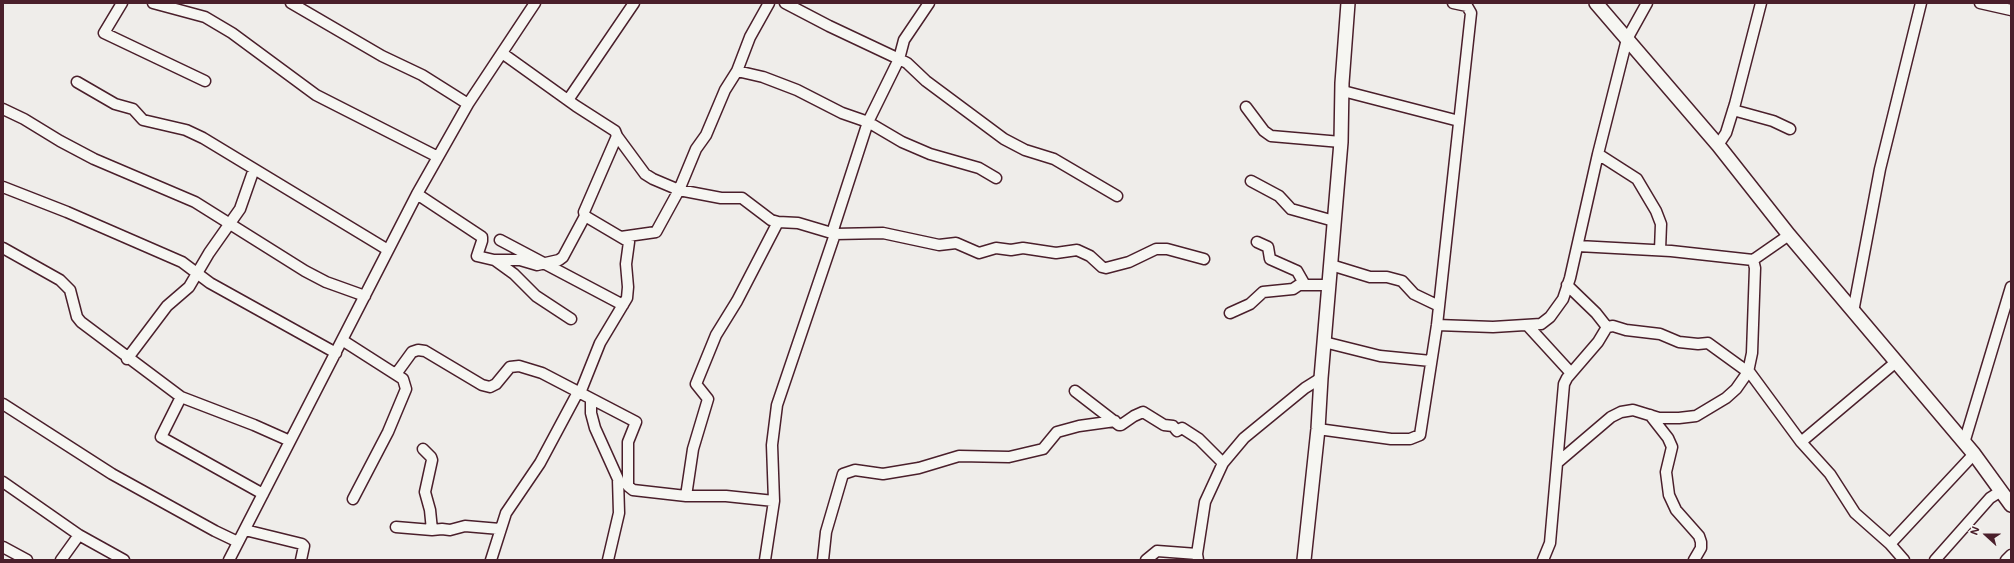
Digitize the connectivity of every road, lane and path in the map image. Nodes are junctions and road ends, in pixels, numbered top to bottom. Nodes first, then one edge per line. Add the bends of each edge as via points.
1 (122, 3) edge
2 (291, 3) edge
3 (535, 3) edge
4 (634, 3) edge
5 (769, 3) edge
6 (785, 3) edge
7 (929, 3) edge
8 (1348, 3) edge
9 (1453, 3) edge
10 (1596, 3) edge
11 (1647, 3) edge
12 (1761, 3) edge
13 (1921, 3) edge
14 (1980, 3) edge
15 (159, 4) edge
16 (2011, 10) edge
17 (1627, 39) junction
18 (502, 53) junction
19 (899, 59) junction
20 (737, 71) junction
21 (205, 81) dead end
22 (77, 82) dead end
23 (1343, 91) junction
24 (568, 100) junction
25 (468, 104) junction
26 (1246, 107) dead end
27 (3, 109) edge
28 (1733, 110) junction
29 (1459, 121) junction
30 (868, 122) junction
31 (1790, 129) dead end
32 (617, 136) junction
33 (1341, 142) junction
34 (1718, 145) junction
35 (1598, 154) junction
36 (438, 157) junction
37 (254, 169) junction
38 (996, 178) dead end
39 (1251, 182) dead end
40 (3, 187) edge
41 (679, 190) junction
42 (417, 194) junction
43 (1117, 196) dead end
44 (585, 216) junction
45 (1334, 221) junction
46 (778, 222) junction
47 (230, 223) junction
48 (834, 234) junction
49 (1789, 235) junction
50 (621, 237) junction
51 (500, 240) dead end
52 (1257, 242) dead end
53 (1578, 246) junction
54 (3, 248) edge
55 (388, 250) junction
56 (1660, 250) junction
57 (1204, 259) dead end
58 (494, 260) junction
59 (1753, 260) junction
60 (544, 264) junction
61 (1331, 265) junction
62 (196, 273) junction
63 (1329, 284) junction
64 (1305, 285) junction
65 (1567, 285) junction
66 (2011, 287) edge
67 (365, 296) junction
68 (623, 305) junction
69 (1439, 306) junction
70 (1853, 312) junction
71 (1230, 313) dead end
72 (571, 318) dead end
73 (1437, 325) junction
74 (1528, 326) junction
75 (1607, 327) junction
76 (342, 340) junction
77 (1324, 342) junction
78 (336, 353) junction
79 (127, 359) junction
80 (1430, 361) junction
81 (1896, 362) junction
82 (1748, 371) junction
83 (1571, 373) junction
84 (396, 374) junction
85 (1320, 378) junction
86 (579, 392) junction
87 (1075, 392) dead end
88 (181, 397) junction
89 (591, 399) junction
90 (3, 404) edge
91 (1650, 415) junction
92 (1115, 421) junction
93 (1318, 429) junction
94 (290, 441) junction
95 (1801, 442) junction
96 (1964, 443) junction
97 (423, 449) dead end
98 (1974, 454) junction
99 (1222, 463) junction
100 (1556, 463) junction
101 (3, 482) edge
102 (2001, 491) junction
103 (263, 494) junction
104 (686, 496) junction
105 (353, 499) dead end
106 (774, 501) junction
107 (2011, 505) edge
108 (396, 527) dead end
109 (245, 530) junction
110 (432, 530) junction
111 (500, 530) junction
112 (78, 535) junction
113 (238, 542) junction
114 (1890, 544) junction
115 (3, 547) edge
116 (2011, 555) edge
117 (1198, 557) edge
118 (27, 560) edge
119 (61, 560) edge
120 (124, 560) edge
121 (229, 560) edge
122 (301, 560) edge
123 (491, 560) edge
124 (608, 560) edge
125 (765, 560) edge
126 (823, 560) edge
127 (1146, 560) edge
128 (1304, 560) edge
129 (1543, 560) edge
130 (1694, 560) edge
131 (1904, 560) edge
132 (1935, 560) edge
133 (2006, 560) edge

1 - 21 street via 104,33
2 - 25 street via 382,56 422,75
3 - 18 street
4 - 24 street
5 - 20 street via 750,37
6 - 19 street
7 - 19 street via 904,40
8 - 23 street
9 - 29 street via 1467,6 1471,13
10 - 17 street
11 - 17 street
12 - 28 street
13 - 70 street via 1880,169
14 - 16 street
15 - 36 street via 205,17 232,33 316,95
17 - 34 street
17 - 35 street
18 - 24 street
18 - 25 street
19 - 30 street
19 - 43 street via 1004,140 1054,160
20 - 30 street via 763,77 797,90 842,113
20 - 41 street via 696,149
22 - 37 street via 115,104 132,109 143,120 186,130
23 - 29 street
23 - 33 street
24 - 32 street via 614,131
25 - 36 street
26 - 33 street via 1264,131 1271,136
27 - 47 street via 94,159 194,202
28 - 31 street via 1773,120
28 - 34 street via 1726,133
29 - 69 street
30 - 38 street via 902,142 930,154 979,168
30 - 48 street
32 - 41 street via 646,174
32 - 44 street via 586,208
33 - 45 street
34 - 49 street
35 - 53 street
35 - 56 street via 1637,179 1661,224
36 - 42 street
37 - 47 street via 240,209
37 - 55 street
39 - 45 street via 1279,196 1291,209
40 - 62 street via 182,262
41 - 46 street via 720,198 742,198 771,220
41 - 50 street via 656,232
42 - 55 street
42 - 58 street via 482,237 477,256
44 - 50 street
44 - 60 street via 563,257
45 - 61 street
46 - 48 street via 798,223
46 - 104 street via 716,336 696,384 708,400 693,449
47 - 62 street
47 - 67 street via 305,271 326,282
48 - 57 street via 883,233 939,245 956,244 979,253 996,248 1023,248 1056,253 1077,250 1090,256 1102,267 1110,268 1156,250 1167,249
48 - 106 street via 777,405 772,445
49 - 59 street
49 - 70 street
50 - 68 street via 627,240 629,245 626,264 627,298
51 - 60 street
52 - 64 street via 1268,247 1270,259 1297,271
53 - 56 street
53 - 65 street
54 - 79 street via 60,280 70,290 80,322
55 - 67 street
56 - 59 street
58 - 60 street via 520,260 537,265
58 - 72 street via 514,274 536,296
59 - 82 street via 1755,268 1752,353
60 - 68 street
61 - 63 street
61 - 69 street via 1370,277 1387,277 1402,281 1414,294
62 - 78 street
62 - 79 street via 189,287 168,306
63 - 64 street
63 - 77 street
64 - 71 street via 1263,292 1250,304
65 - 74 street via 1563,299 1550,317 1540,324
65 - 75 street
66 - 96 street
67 - 76 street
68 - 86 street via 600,344
69 - 73 street
70 - 81 street
73 - 74 street
73 - 80 street
74 - 83 street
75 - 82 street via 1660,334 1679,342 1708,343
75 - 83 street via 1598,342
76 - 78 street
76 - 84 street
77 - 80 street via 1380,356
77 - 85 street
78 - 94 street
79 - 88 street
80 - 93 street via 1420,435 1410,439 1391,439
81 - 95 street
81 - 96 street
82 - 91 street via 1736,389 1726,398 1696,416 1659,418
82 - 95 street
83 - 100 street via 1564,384
84 - 86 street via 412,352 418,350 482,385 496,384 510,367 519,366 542,373
84 - 105 street via 403,379 406,389 388,432
85 - 93 street
85 - 99 street via 1244,438
86 - 89 street
86 - 111 street via 540,463 512,502
87 - 92 street
88 - 94 street
88 - 103 street via 161,437
89 - 104 street via 636,422 628,442 630,488
89 - 124 street via 595,428 618,479 619,513
90 - 113 street via 112,474 214,532
91 - 100 street via 1633,410 1610,417
91 - 130 street via 1672,447 1666,472 1669,495 1676,510 1699,536 1701,542 1701,548
92 - 99 street via 1121,425 1134,416 1147,413 1164,425 1173,426 1177,431 1182,428 1199,439
92 - 126 street via 1058,432 1043,449 1008,457 959,456 919,468 883,474 855,470 843,474 826,532
93 - 128 street
94 - 103 street
95 - 114 street via 1830,474 1855,512
96 - 98 street
97 - 110 street via 432,460 425,492
98 - 102 street
98 - 114 street
99 - 117 street via 1205,502
100 - 129 street via 1550,543
101 - 112 street
102 - 107 street
102 - 132 street via 1990,498
103 - 109 street
104 - 106 street via 726,496
106 - 125 street
108 - 110 street
109 - 113 street
109 - 122 street via 302,544 304,546
110 - 111 street via 450,530 465,526
111 - 123 street
112 - 119 street
112 - 120 street
113 - 121 street
114 - 131 street
115 - 118 street
116 - 133 street
117 - 127 street via 1157,551

